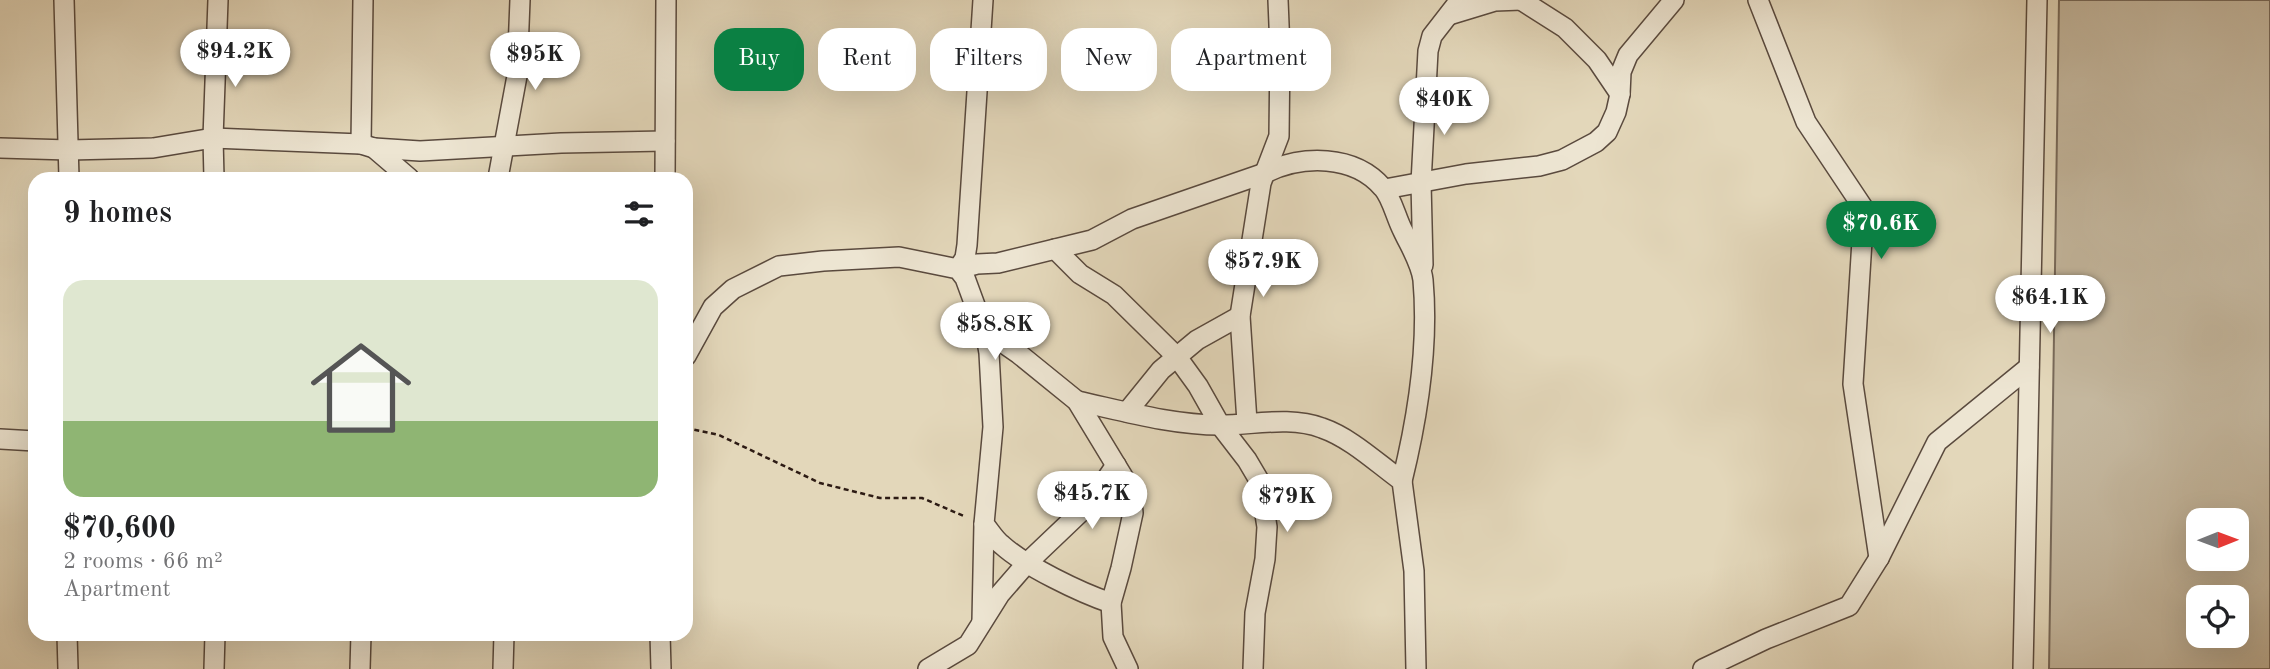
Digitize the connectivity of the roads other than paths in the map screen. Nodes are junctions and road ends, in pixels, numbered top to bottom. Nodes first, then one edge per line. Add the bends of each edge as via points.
1 (64, 0) edge
2 (218, 0) edge
3 (363, 0) edge
4 (520, 0) edge
5 (666, 0) edge
6 (983, 0) edge
7 (1278, 0) edge
8 (1521, 0) edge
9 (1674, 0) edge
10 (1758, 0) edge
11 (2037, 0) edge
12 (1455, 7) edge
13 (1620, 94) junction
14 (213, 138) junction
15 (665, 141) junction
16 (368, 146) junction
17 (504, 146) junction
18 (0, 148) edge
19 (69, 150) junction
20 (69, 172) edge
21 (214, 172) edge
22 (402, 172) edge
23 (499, 172) edge
24 (665, 172) edge
25 (1265, 173) junction
26 (1421, 183) junction
27 (1385, 189) junction
28 (1055, 249) junction
29 (958, 269) junction
30 (1423, 277) junction
31 (1240, 316) junction
32 (983, 319) junction
33 (693, 343) edge
34 (1177, 357) junction
35 (2029, 367) junction
36 (1077, 401) junction
37 (1127, 412) junction
38 (1247, 422) junction
39 (1220, 425) junction
40 (0, 439) edge
41 (28, 441) edge
42 (1115, 465) junction
43 (1402, 481) junction
44 (984, 524) junction
45 (1879, 558) junction
46 (1027, 563) junction
47 (1111, 603) junction
48 (982, 622) junction
49 (67, 641) edge
50 (215, 641) edge
51 (361, 641) edge
52 (504, 641) edge
53 (660, 641) edge
54 (68, 669) edge
55 (214, 669) edge
56 (360, 669) edge
57 (503, 669) edge
58 (660, 669) edge
59 (928, 669) edge
60 (1128, 669) edge
61 (1253, 669) edge
62 (1416, 669) edge
63 (1703, 669) edge
64 (2023, 669) edge

1 - 19 street
2 - 14 street
3 - 16 street
4 - 17 street via 517,76
5 - 15 street
6 - 29 street via 967,245
7 - 25 street via 1279,136
8 - 12 street
8 - 13 street via 1565,29 1597,60
9 - 13 street via 1628,55
10 - 45 street via 1806,122 1864,209 1853,384
11 - 35 street
12 - 26 street via 1432,36 1428,51
13 - 26 street via 1607,132 1562,160
14 - 16 street
14 - 19 street via 153,148
14 - 21 street
15 - 17 street
15 - 24 street
16 - 17 street via 421,151
16 - 22 street
17 - 23 street
18 - 19 street
19 - 20 street
25 - 27 street via 1282,165 1316,160 1364,171
25 - 28 street via 1132,219 1091,240
25 - 31 street
26 - 27 street
26 - 30 street
27 - 30 street
28 - 29 street
28 - 34 street via 1080,274 1114,295
29 - 32 street
29 - 33 street via 899,257 779,266 733,289 713,307
30 - 43 street via 1423,360
31 - 34 street
31 - 38 street
32 - 36 street via 993,336
32 - 44 street via 993,427
34 - 37 street
34 - 39 street
35 - 45 street via 1937,442
35 - 64 street
36 - 37 street
36 - 42 street
37 - 39 street
38 - 39 street
38 - 43 street via 1297,422 1322,428
39 - 61 street via 1260,482 1265,504 1265,559 1255,613
40 - 41 street
42 - 46 street via 1090,503
42 - 47 street via 1131,490 1133,513
43 - 62 street via 1414,571
44 - 46 street via 1001,545
44 - 48 street
45 - 63 street via 1849,606
46 - 47 street
46 - 48 street
47 - 60 street via 1113,637
48 - 59 street via 968,645
49 - 54 street
50 - 55 street
51 - 56 street
52 - 57 street
53 - 58 street

